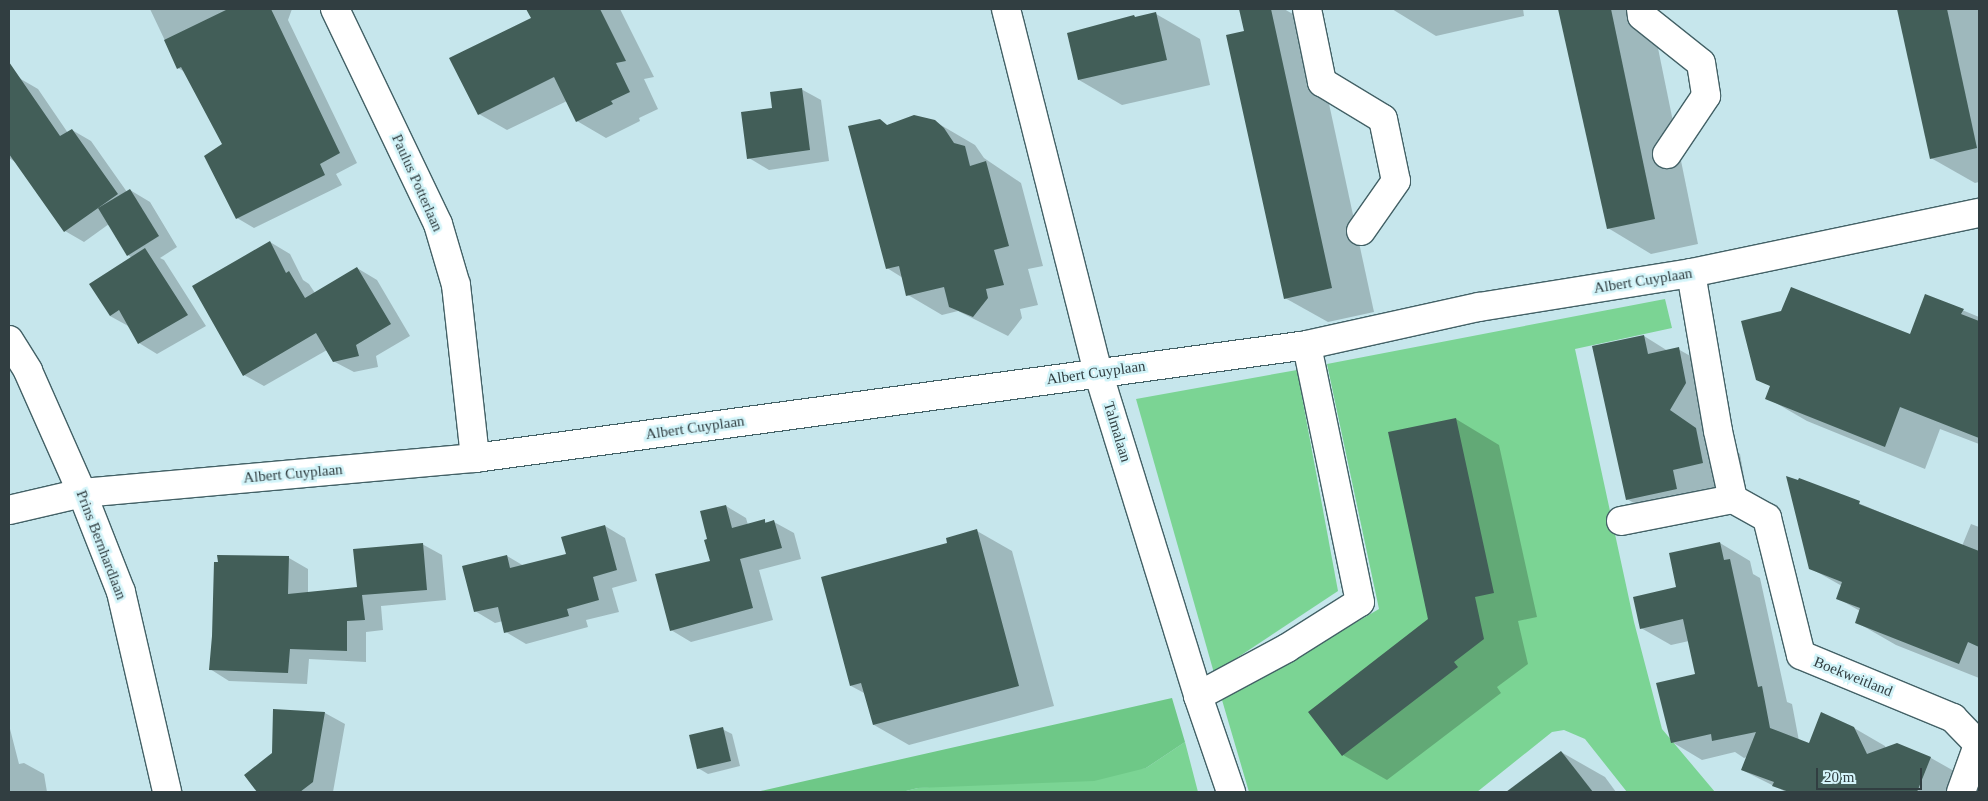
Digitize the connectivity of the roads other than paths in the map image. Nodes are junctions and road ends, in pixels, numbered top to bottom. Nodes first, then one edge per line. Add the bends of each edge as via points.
1 (335, 9) edge
2 (1006, 9) edge
3 (1307, 9) edge
4 (1641, 9) edge
5 (1667, 154) dead end
6 (1979, 213) edge
7 (1361, 231) dead end
8 (1691, 273) junction
9 (9, 340) edge
10 (1306, 345) junction
11 (1098, 372) junction
12 (475, 458) junction
13 (82, 493) junction
14 (1733, 499) junction
15 (9, 510) edge
16 (1621, 521) dead end
17 (1198, 696) junction
18 (1979, 745) edge
19 (167, 792) edge
20 (1231, 792) edge
21 (1961, 792) edge

1 - 12 street, Paulus Potterlaan via 438,224 456,285
2 - 11 street, Talmalaan
3 - 7 street via 1322,82 1383,119 1396,181
4 - 5 street via 1642,16 1701,63 1706,96
6 - 8 street, Albert Cuyplaan
8 - 10 street, Albert Cuyplaan via 1478,308
8 - 14 street
9 - 13 street, Prins Bernhardlaan via 28,371
10 - 11 street, Albert Cuyplaan
10 - 17 street via 1360,602 1287,648
11 - 12 street, Albert Cuyplaan
11 - 17 street, Talmalaan
12 - 13 street, Albert Cuyplaan
13 - 15 street, Albert Cuyplaan
13 - 19 street, Prins Bernhardlaan via 121,592
14 - 16 street
14 - 18 street, Boekweitland via 1767,518 1801,655 1954,718
17 - 20 street, Talmalaan
18 - 21 street

